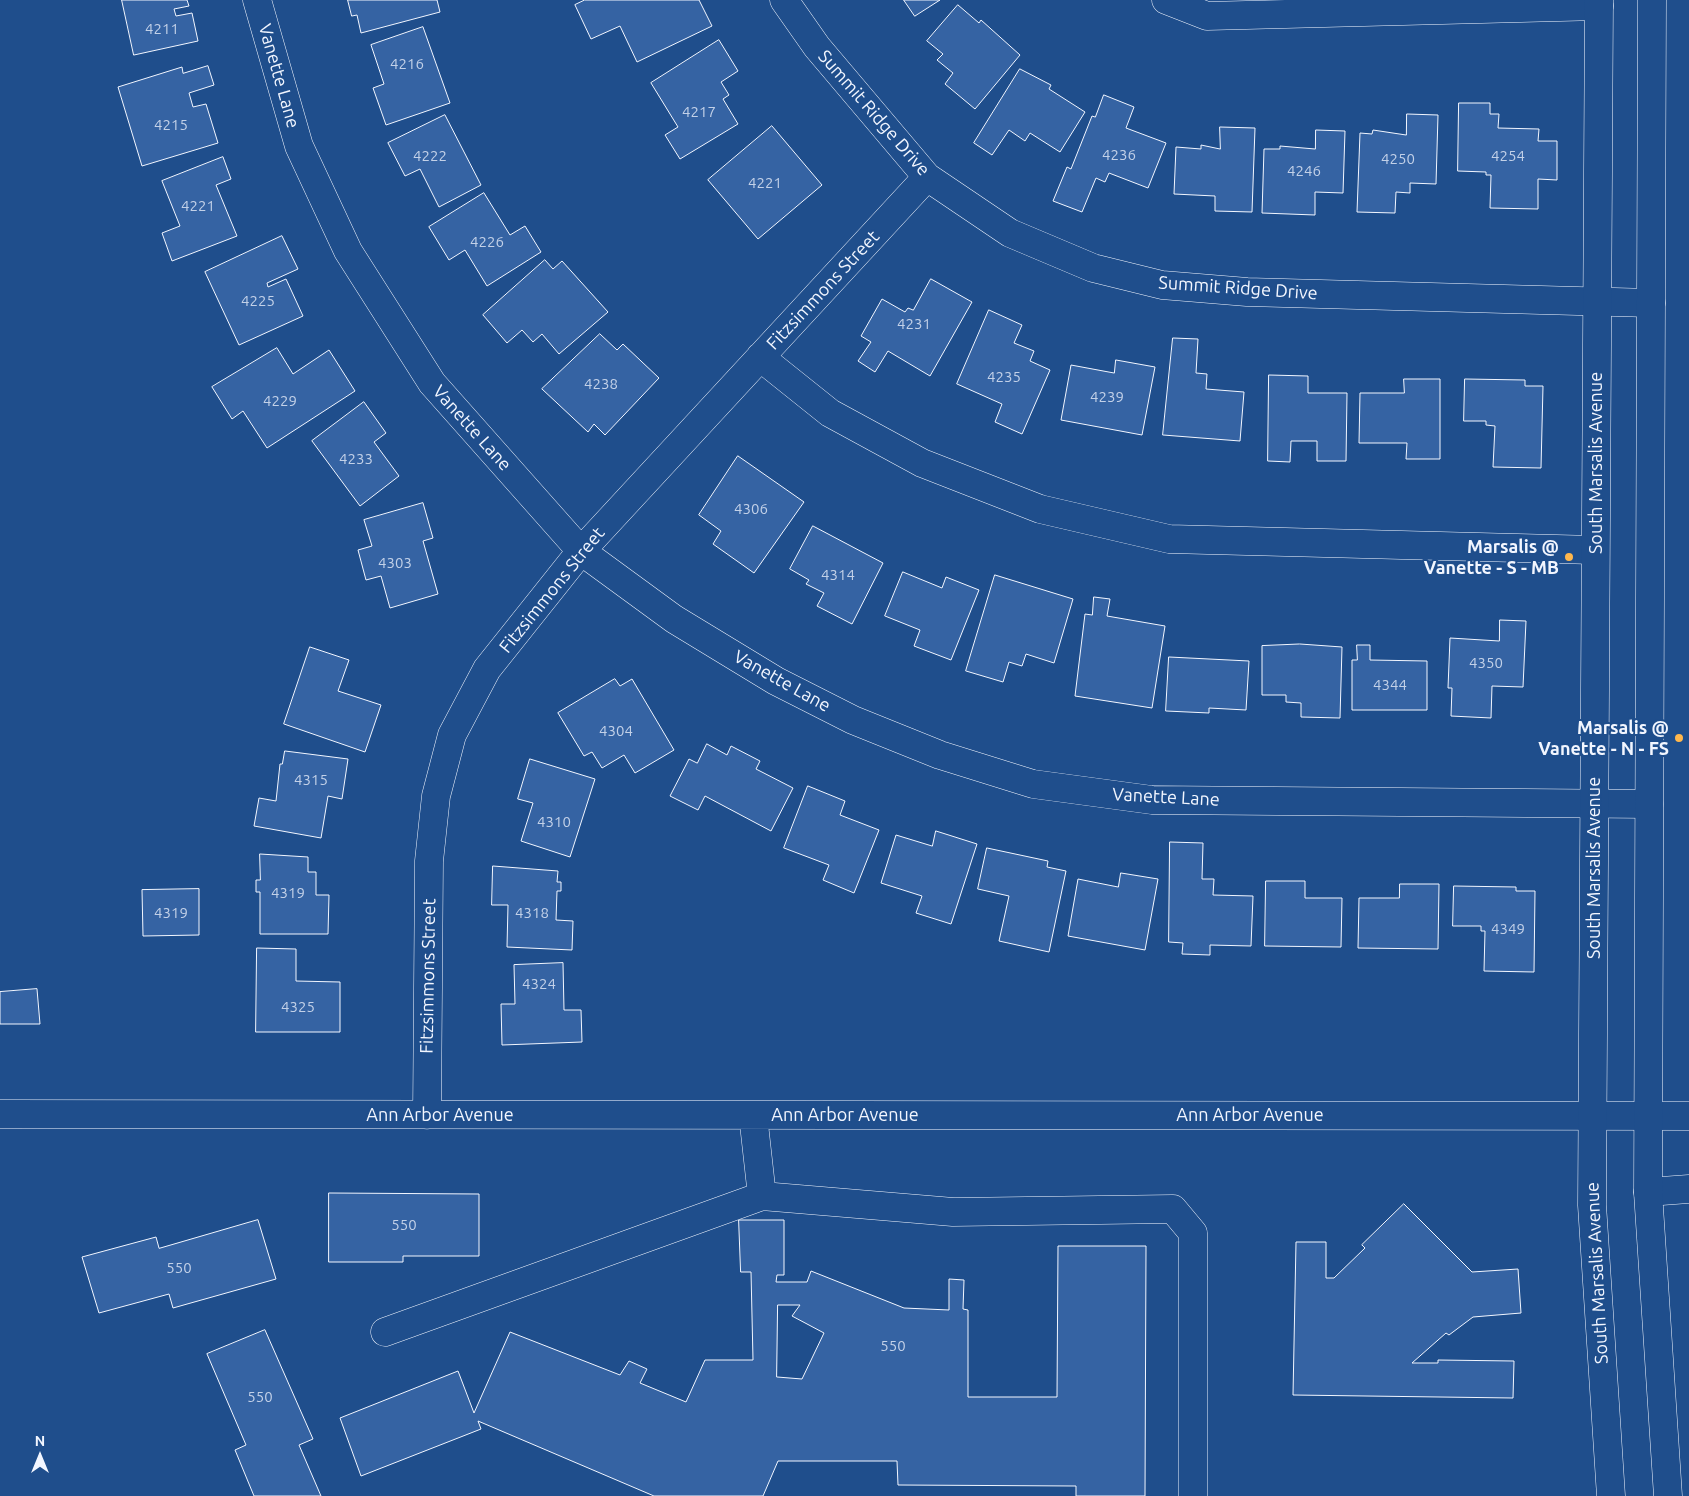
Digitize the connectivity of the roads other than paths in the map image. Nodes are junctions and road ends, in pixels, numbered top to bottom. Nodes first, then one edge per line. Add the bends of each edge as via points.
1 (257, 0) edge
2 (784, 0) edge
3 (1166, 0) edge
4 (1652, 0) edge
5 (1599, 3) edge
6 (927, 177) junction
7 (1597, 302) junction
8 (1651, 303) junction
9 (760, 357) junction
10 (1596, 550) junction
11 (582, 551) junction
12 (1594, 804) junction
13 (1649, 804) junction
14 (0, 1114) edge
15 (427, 1115) junction
16 (753, 1115) junction
17 (1592, 1115) junction
18 (1648, 1116) junction
19 (1689, 1116) edge
20 (1689, 1189) edge
21 (1648, 1192) junction
22 (762, 1196) junction
23 (385, 1332) dead end
24 (1193, 1496) edge
25 (1611, 1496) edge
26 (1668, 1496) edge

1 - 11 street, Vanette Lane via 299,146 348,251 432,383
2 - 6 street, Summit Ridge Drive via 817,47
3 - 5 street via 1206,16
4 - 8 street
5 - 7 street, South Marsalis Avenue
6 - 7 street, Summit Ridge Drive via 1010,233 1094,268 1162,284 1247,292
6 - 9 street, Fitzsimmons Street
7 - 8 street, Summit Ridge Drive
7 - 10 street, South Marsalis Avenue
8 - 13 street
9 - 10 street via 830,413 922,463 1040,508 1160,537
9 - 11 street, Fitzsimmons Street
10 - 12 street, South Marsalis Avenue
11 - 12 street, Vanette Lane via 674,619 776,681 870,727 940,755 1033,784 1152,800
11 - 15 street, Fitzsimmons Street via 487,669 452,735 436,796 429,861
12 - 13 street, Vanette Lane
12 - 17 street, South Marsalis Avenue
13 - 18 street
14 - 15 street, Ann Arbor Avenue
15 - 16 street, Ann Arbor Avenue
16 - 17 street, Ann Arbor Avenue
16 - 22 street
17 - 18 street, Ann Arbor Avenue
17 - 25 street, South Marsalis Avenue via 1592,1205
18 - 19 street, Ann Arbor Avenue
18 - 21 street
20 - 21 street
21 - 26 street
22 - 23 street
22 - 24 street via 953,1212 1173,1209 1193,1233

